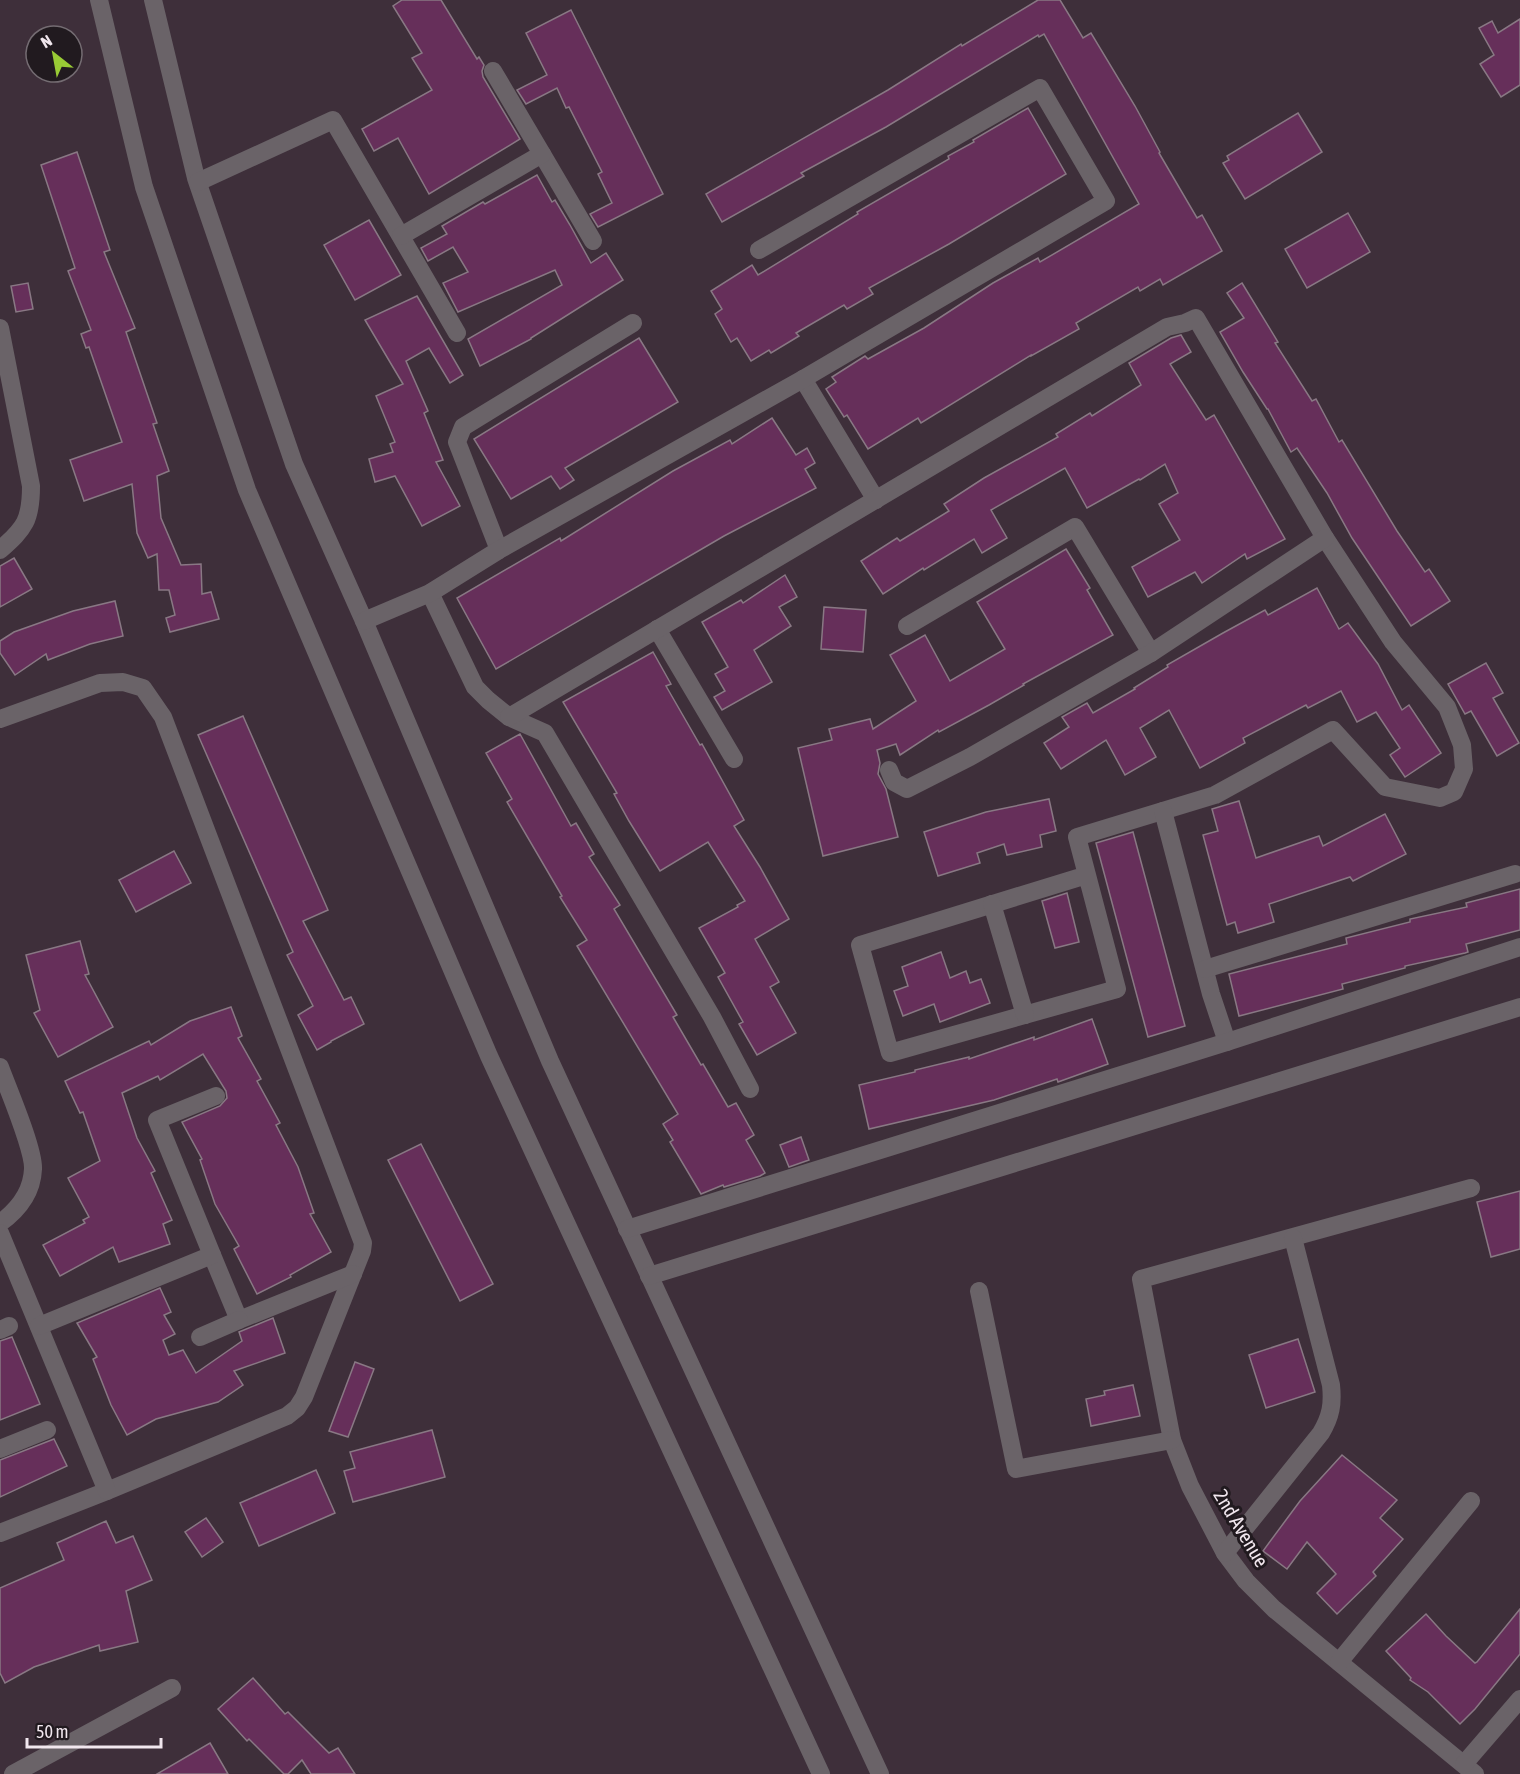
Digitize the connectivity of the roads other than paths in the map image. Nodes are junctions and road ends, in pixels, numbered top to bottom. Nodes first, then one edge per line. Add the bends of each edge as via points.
1 (99, 0) edge
2 (153, 0) edge
3 (493, 71) dead end
4 (542, 154) junction
5 (198, 182) junction
6 (401, 236) junction
7 (593, 242) dead end
8 (759, 250) dead end
9 (633, 323) dead end
10 (0, 328) edge
11 (457, 333) dead end
12 (803, 379) junction
13 (876, 500) junction
14 (1325, 538) junction
15 (0, 550) edge
16 (499, 550) junction
17 (430, 593) junction
18 (364, 621) junction
19 (907, 626) dead end
20 (657, 629) junction
21 (1151, 652) junction
22 (509, 717) junction
23 (0, 719) edge
24 (734, 759) dead end
25 (889, 770) dead end
26 (1163, 811) junction
27 (1515, 874) dead end
28 (1087, 875) junction
29 (993, 904) junction
30 (1520, 947) edge
31 (1205, 969) junction
32 (1520, 1007) edge
33 (1025, 1015) junction
34 (1227, 1042) junction
35 (0, 1067) edge
36 (750, 1089) dead end
37 (216, 1096) dead end
38 (1471, 1188) dead end
39 (0, 1223) edge
40 (627, 1229) junction
41 (0, 1233) edge
42 (1293, 1238) junction
43 (212, 1255) junction
44 (353, 1274) junction
45 (649, 1276) junction
46 (979, 1291) dead end
47 (239, 1320) junction
48 (39, 1326) junction
49 (200, 1337) dead end
50 (47, 1430) dead end
51 (1172, 1440) junction
52 (0, 1449) edge
53 (107, 1491) junction
54 (1472, 1501) dead end
55 (0, 1533) edge
56 (1225, 1553) junction
57 (1339, 1662) junction
58 (172, 1688) dead end
59 (1520, 1699) edge
60 (1470, 1769) edge
61 (13, 1774) edge
62 (821, 1774) edge
63 (880, 1774) edge

1 - 62 street via 144,187 247,490 489,1056
2 - 5 street
3 - 4 street
4 - 6 street
4 - 7 street
5 - 6 street via 333,120
5 - 18 street via 294,464
6 - 11 street
8 - 12 street via 1040,88 1107,201
9 - 16 street via 463,427 458,442
10 - 15 street via 31,486 31,510 19,533
12 - 13 street
12 - 16 street
13 - 14 street via 1167,327 1196,318
13 - 20 street
14 - 21 street
14 - 26 street via 1393,642 1447,707 1462,745 1464,769 1454,792 1440,798 1385,787 1333,730 1215,795
16 - 17 street
17 - 18 street
17 - 22 street via 475,687
18 - 40 street via 550,1061
19 - 21 street via 1075,527
20 - 22 street
20 - 24 street
21 - 25 street via 907,789 894,782
22 - 36 street via 544,733 712,1017
23 - 44 street via 100,683 123,682 143,688 163,717 361,1233 362,1251
26 - 28 street via 1077,837
26 - 31 street
27 - 31 street
28 - 29 street
28 - 33 street via 1117,989
29 - 33 street
29 - 33 street via 860,945 890,1053
30 - 34 street
31 - 34 street
32 - 45 street
34 - 40 street
35 - 39 street via 33,1168 28,1190 17,1210
37 - 43 street via 157,1120
38 - 42 street
40 - 45 street
41 - 48 street
42 - 51 street, 2nd Avenue via 1141,1279
42 - 56 street via 1332,1385 1330,1418
43 - 47 street
43 - 48 street
44 - 47 street
44 - 53 street via 297,1408 287,1416
45 - 63 street
46 - 51 street via 1016,1469
47 - 49 street
48 - 53 street
50 - 52 street
51 - 56 street, 2nd Avenue via 1190,1486
53 - 55 street
54 - 57 street
56 - 57 street, 2nd Avenue via 1267,1602
57 - 60 street, 2nd Avenue
58 - 61 street
59 - 60 street

